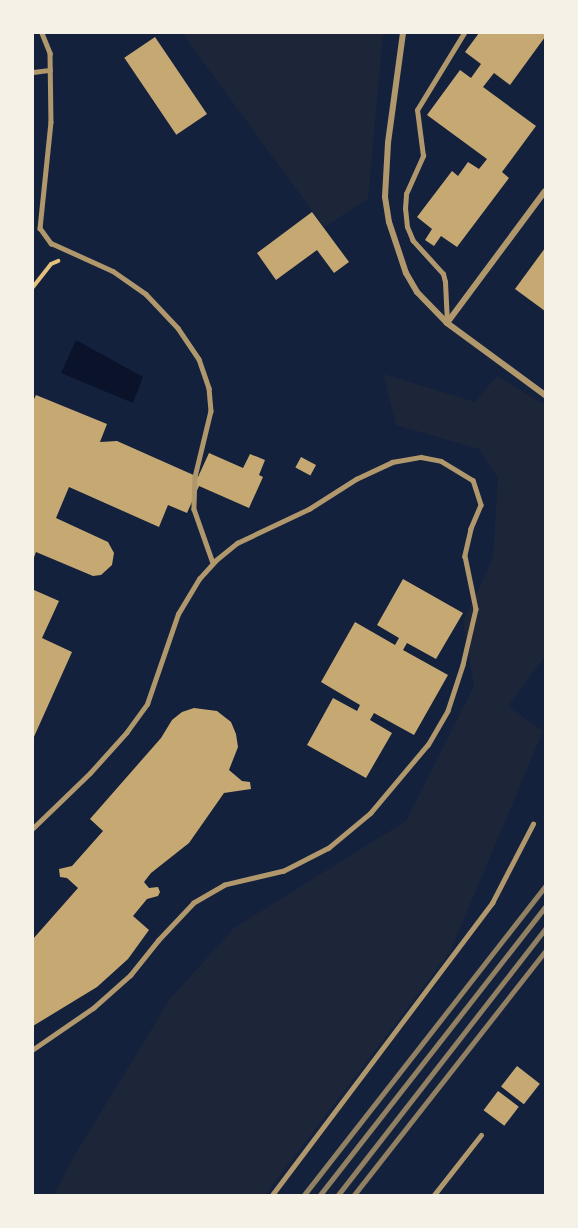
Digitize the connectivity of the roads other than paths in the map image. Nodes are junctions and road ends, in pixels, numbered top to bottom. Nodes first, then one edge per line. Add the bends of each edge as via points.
1 (42, 33) edge
2 (403, 33) edge
3 (464, 33) edge
4 (50, 70) junction
5 (33, 72) edge
6 (545, 191) edge
7 (447, 323) junction
8 (545, 395) edge
9 (213, 563) junction
10 (533, 824) dead end
11 (33, 828) edge
12 (33, 1050) edge
13 (481, 1136) dead end
14 (272, 1195) edge
15 (434, 1195) edge

1 - 4 lane via 50,53
2 - 7 street via 385,197 405,273 417,292
3 - 7 lane via 417,110 423,156 406,194 405,209 413,241 446,282
4 - 5 lane
4 - 9 lane via 51,122 40,228 51,243 114,271 146,294 178,328 199,359 209,388 211,411 195,477 194,509
6 - 7 street
7 - 8 street
9 - 11 lane via 177,614 147,704 90,773
9 - 12 lane via 237,543 309,509 392,462 421,457 441,461 473,480 481,505 465,556 476,609 463,665 448,711 401,779 371,813 329,848 284,871 225,885 194,903 131,975 94,1008
10 - 14 lane via 492,903
13 - 15 lane

